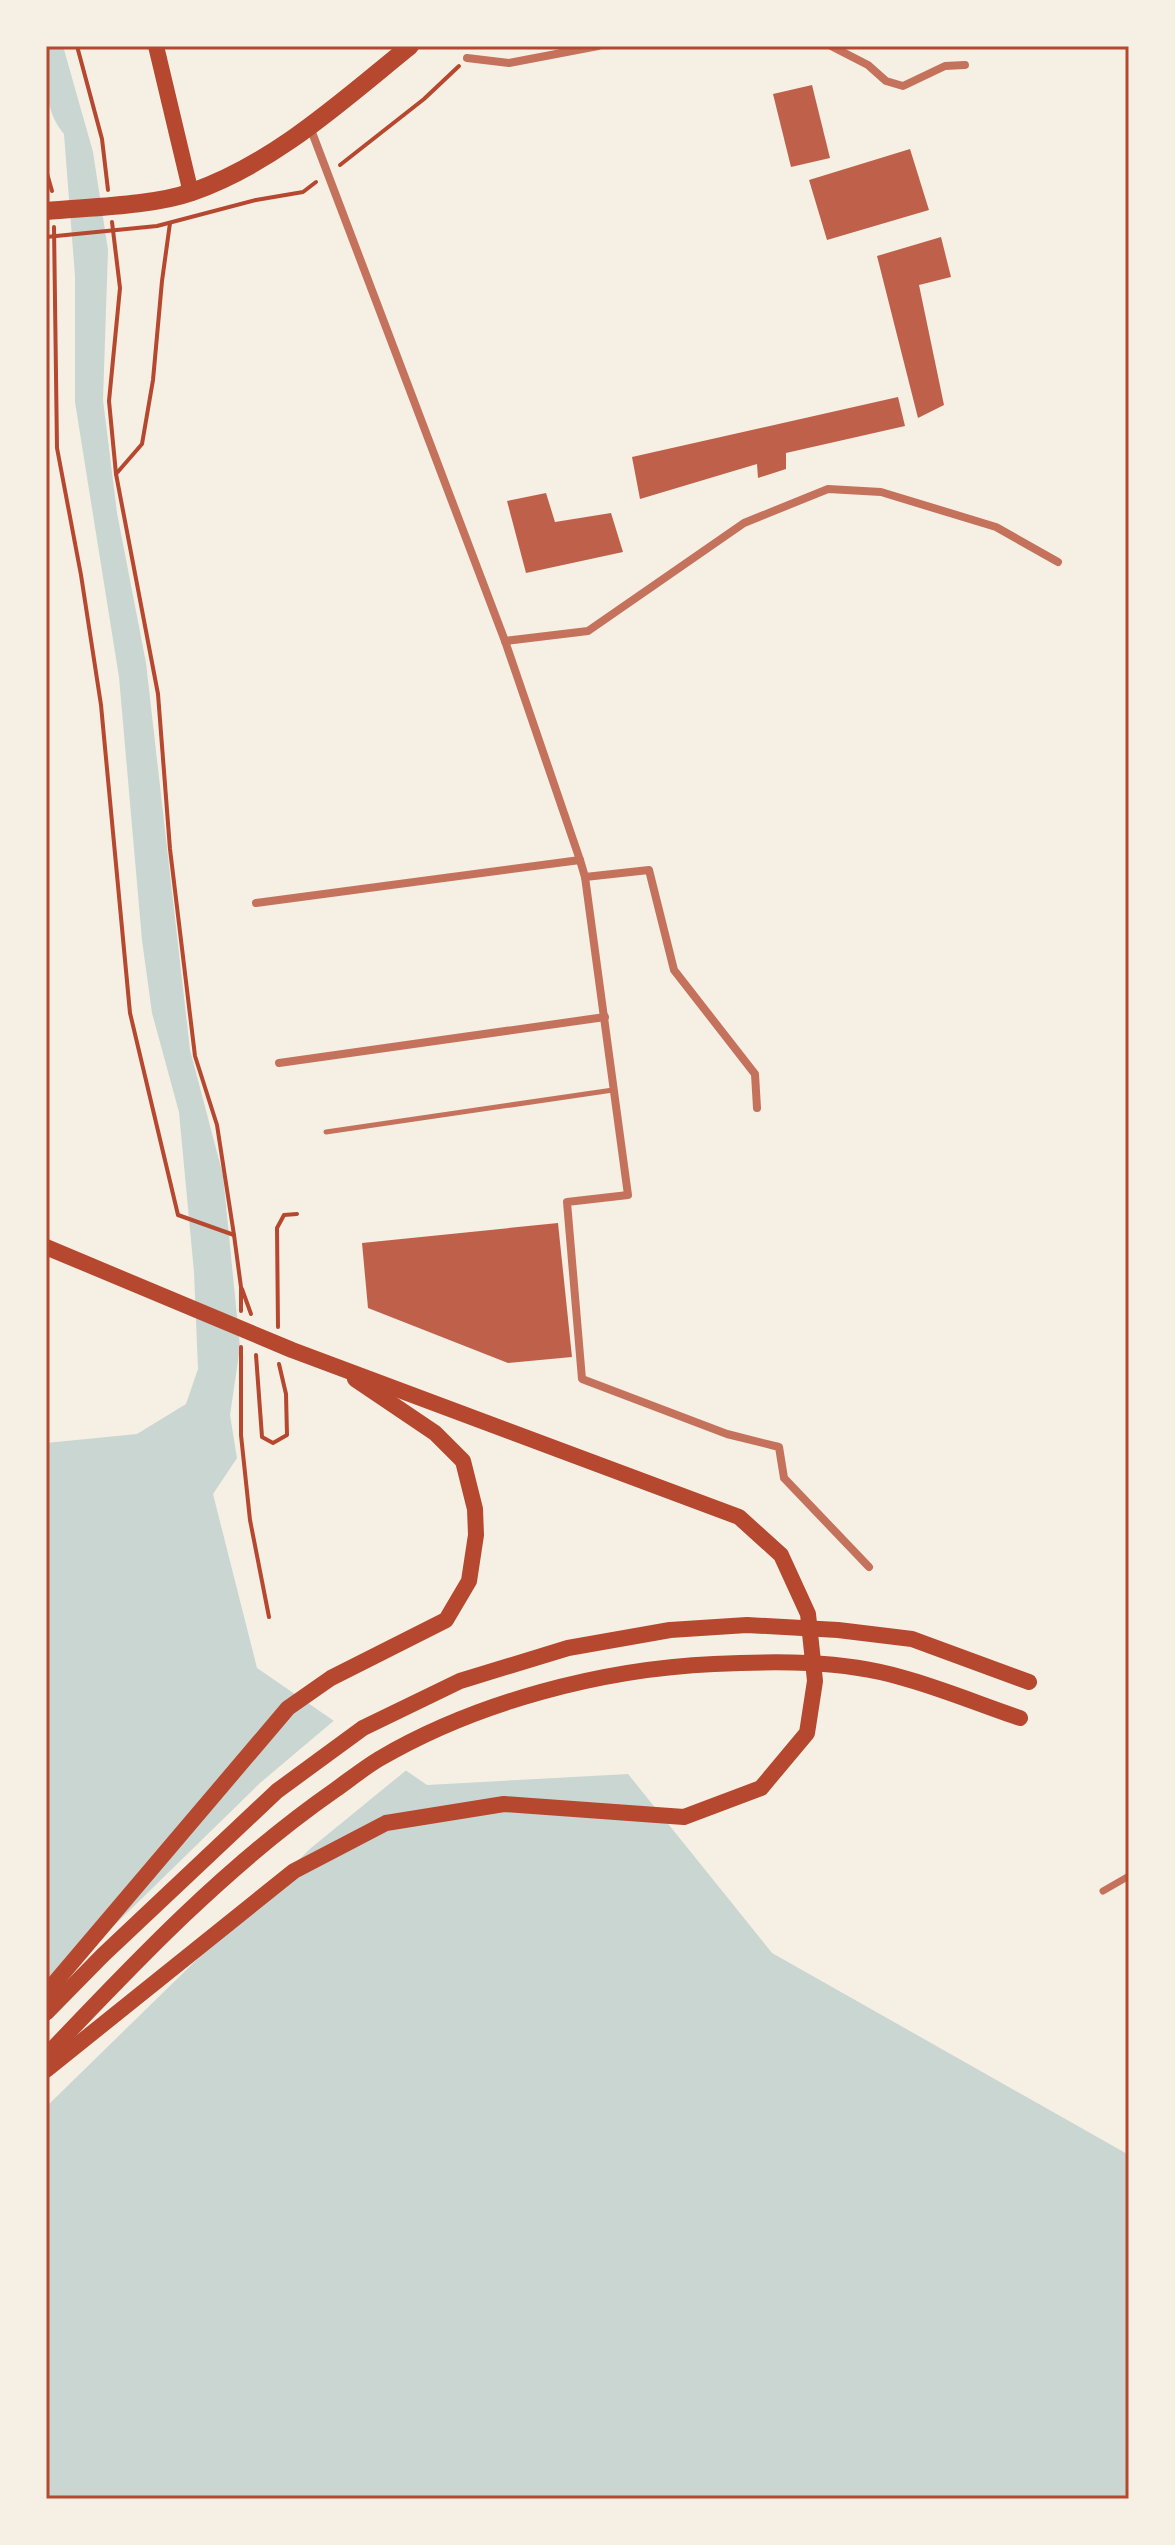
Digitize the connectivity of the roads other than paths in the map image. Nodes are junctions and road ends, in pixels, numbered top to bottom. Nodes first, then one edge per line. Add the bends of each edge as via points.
1 (156, 46) edge
2 (410, 46) edge
3 (598, 46) edge
4 (831, 46) edge
5 (582, 49) edge
6 (467, 58) dead end
7 (965, 65) dead end
8 (310, 126) junction
9 (191, 193) junction
10 (51, 212) edge
11 (1058, 562) dead end
12 (505, 641) junction
13 (580, 860) junction
14 (585, 877) junction
15 (256, 903) dead end
16 (605, 1017) junction
17 (279, 1063) dead end
18 (614, 1090) junction
19 (757, 1108) dead end
20 (326, 1132) dead end
21 (46, 1247) edge
22 (331, 1364) junction
23 (869, 1567) dead end
24 (1029, 1682) dead end
25 (1020, 1718) dead end
26 (1129, 1876) edge
27 (1103, 1891) dead end
28 (46, 1993) edge
29 (46, 2013) edge
30 (46, 2056) edge
31 (46, 2070) edge

1 - 9 main road
2 - 8 main road
3 - 5 street
4 - 7 street via 903,86 945,66
5 - 6 street via 509,63
8 - 9 main road via 251,166
8 - 12 street
9 - 10 main road
11 - 12 street via 996,527 881,492 828,489 744,523 588,631
12 - 13 street
13 - 14 street
13 - 15 street
14 - 16 street
14 - 19 street via 649,870 674,970 755,1074
16 - 17 street
16 - 18 street
18 - 20 lane
18 - 23 street via 628,1195 567,1202 582,1379 727,1434 779,1447 784,1478
21 - 22 main road
22 - 28 main road via 435,1433 463,1461 475,1509 469,1581 446,1620 331,1678 288,1708
22 - 31 main road via 739,1517 781,1555 808,1614 815,1681 807,1733 761,1788 684,1817 504,1804 386,1823 294,1871
24 - 29 main road via 912,1639 747,1625 670,1630 568,1648 460,1681 363,1728 277,1791
25 - 30 main road via 900,1676 837,1666 752,1662 591,1677 474,1713 379,1759 298,1816 228,1874
26 - 27 street

